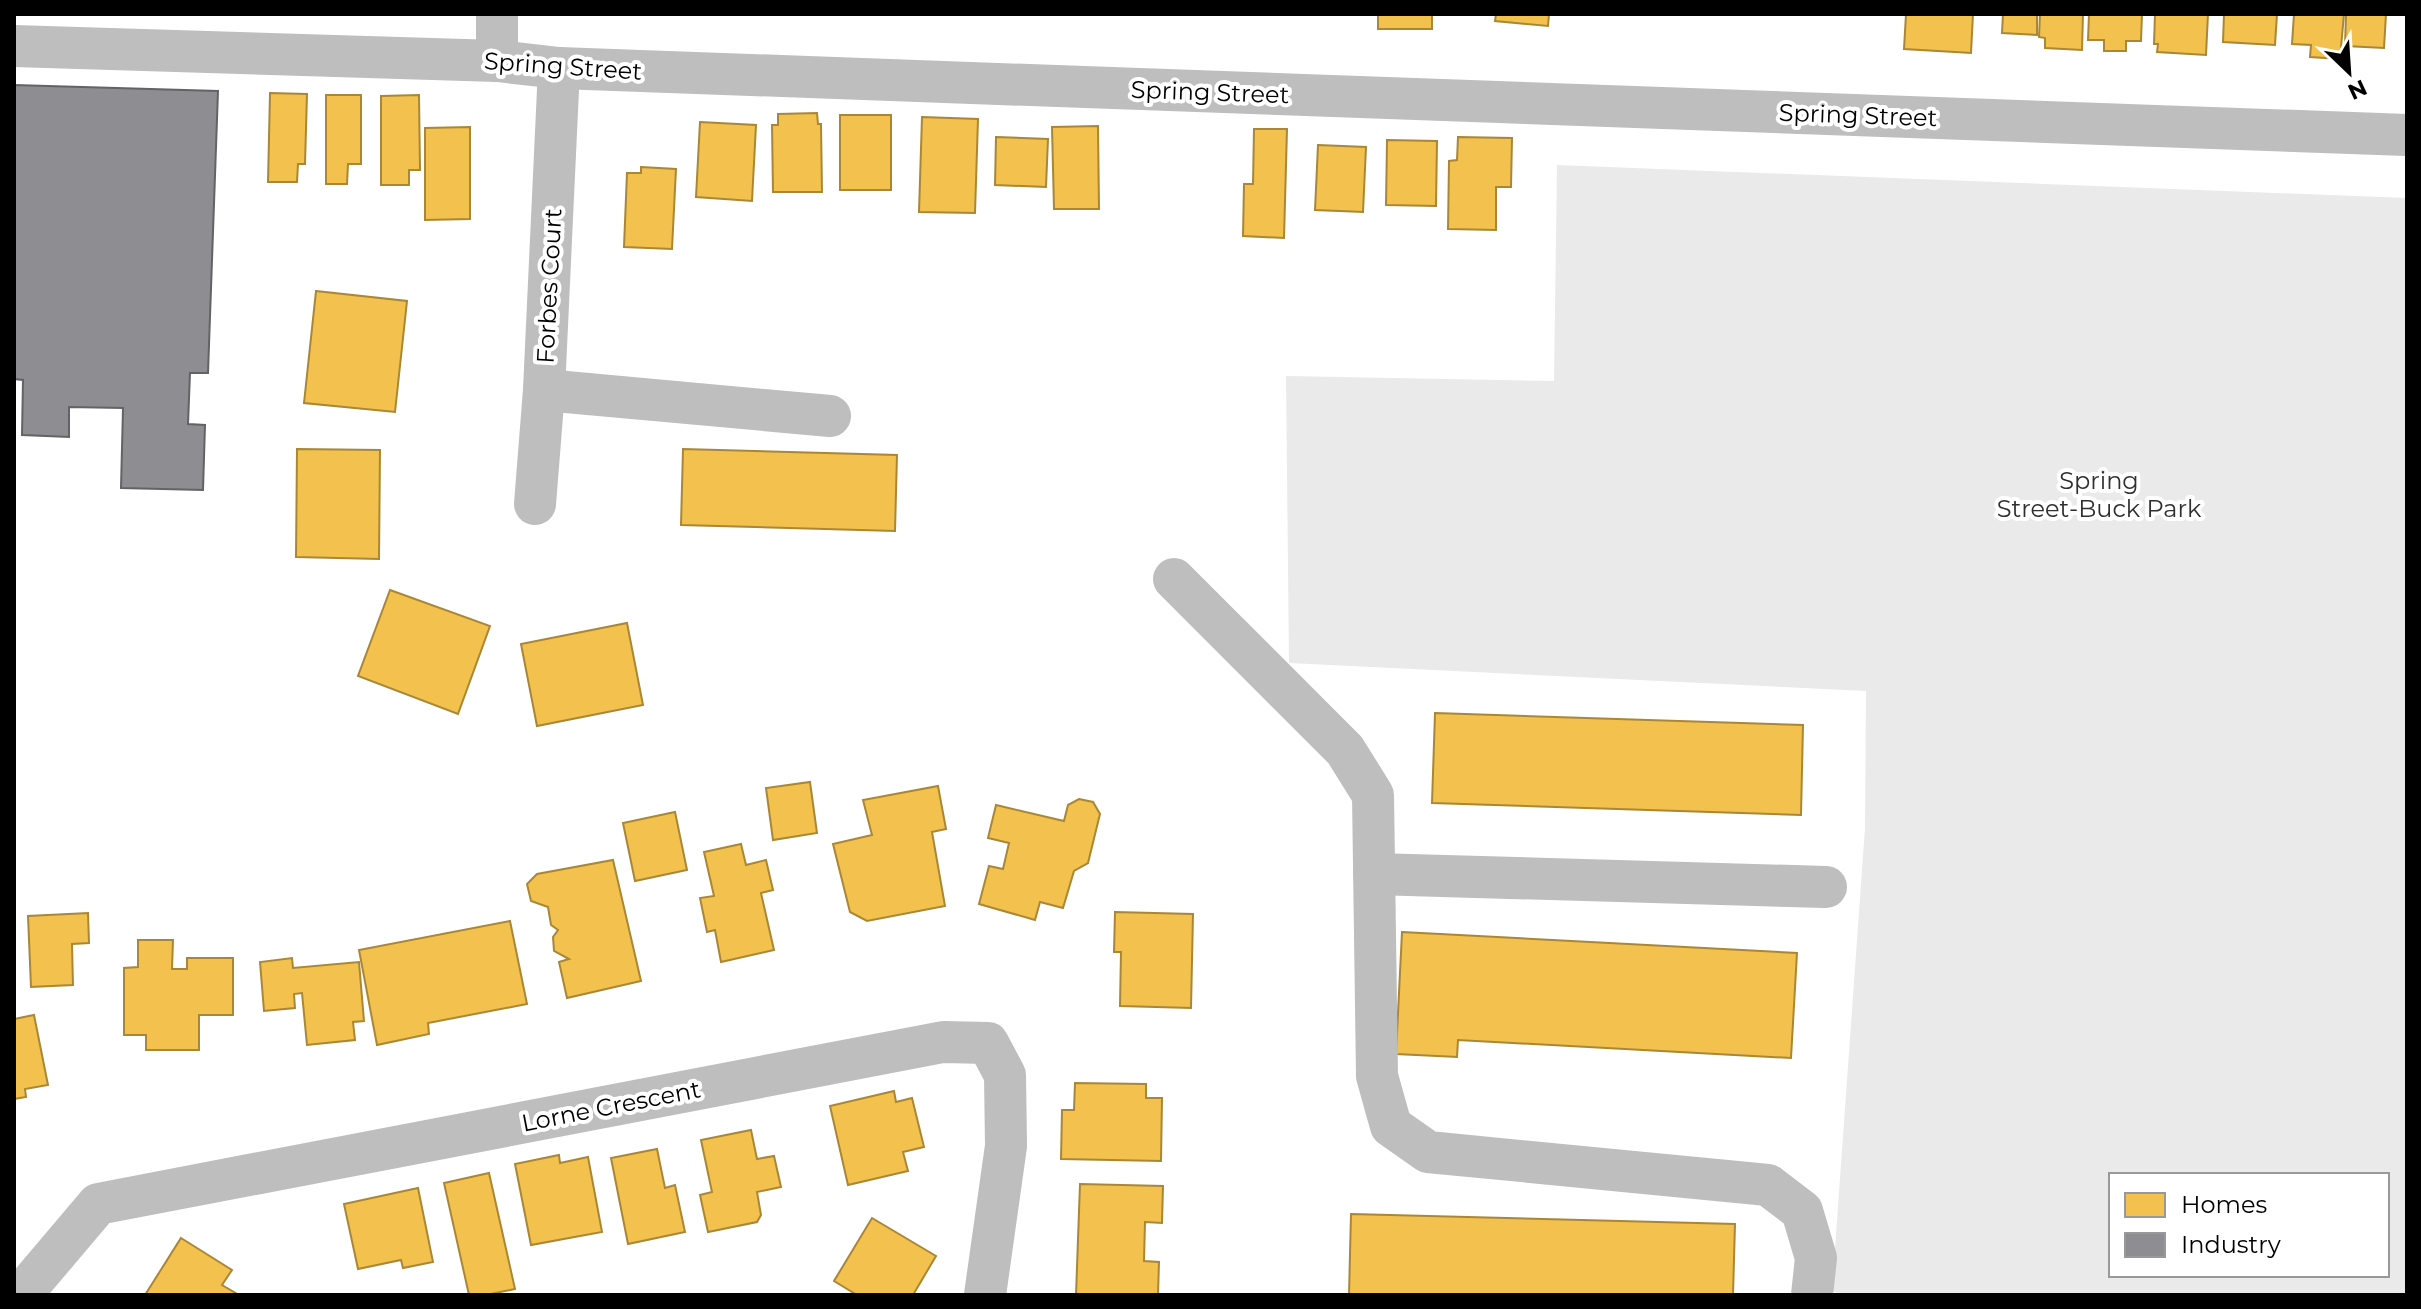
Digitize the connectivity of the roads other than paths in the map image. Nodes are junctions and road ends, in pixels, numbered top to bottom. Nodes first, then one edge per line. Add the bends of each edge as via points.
1 (497, 14) edge
2 (14, 46) edge
3 (497, 61) junction
4 (559, 68) junction
5 (2407, 135) edge
6 (544, 390) junction
7 (830, 416) dead end
8 (535, 504) dead end
9 (1174, 579) dead end
10 (1374, 874) junction
11 (1826, 887) dead end
12 (21, 1295) edge
13 (985, 1295) edge
14 (1812, 1295) edge

1 - 3 street
2 - 3 street, Spring Street
3 - 4 street, Spring Street
4 - 5 street, Spring Street
4 - 6 street, Forbes Court
6 - 7 street
6 - 8 street, Forbes Court
9 - 10 street via 1345,750 1373,795
10 - 11 street
10 - 14 street via 1377,1076 1391,1126 1428,1152 1768,1185 1802,1211 1816,1258
12 - 13 street, Lorne Crescent via 98,1204 943,1042 988,1043 1005,1075 1006,1146

